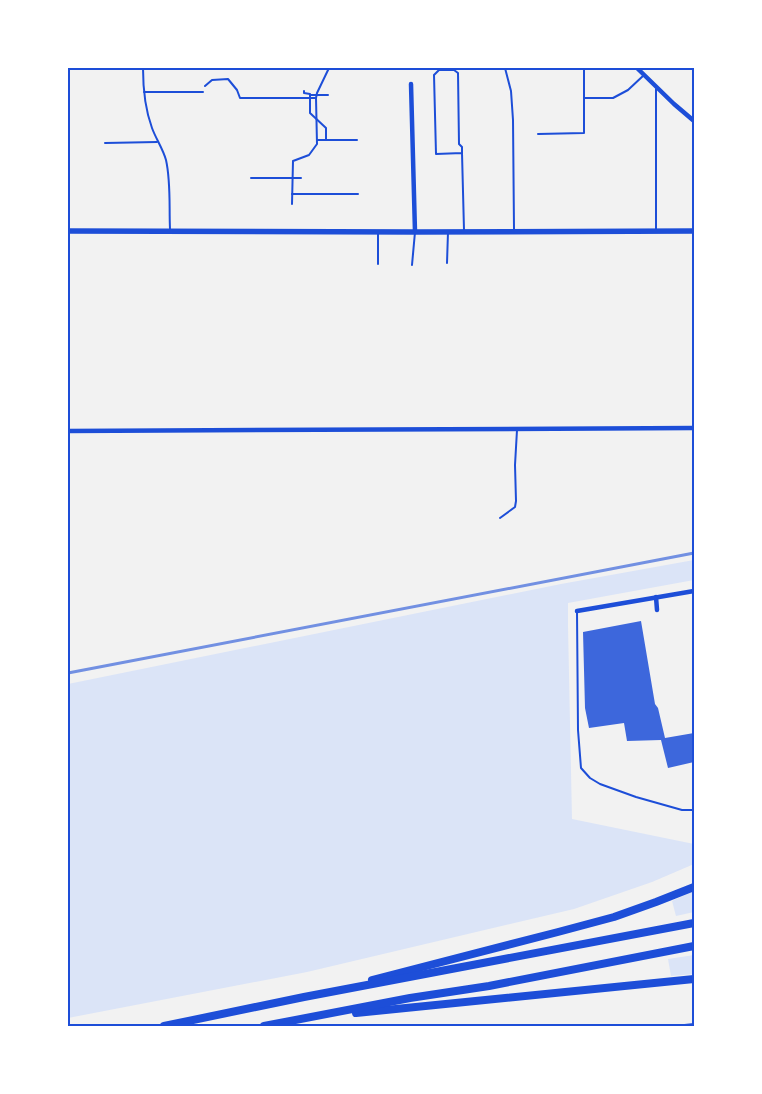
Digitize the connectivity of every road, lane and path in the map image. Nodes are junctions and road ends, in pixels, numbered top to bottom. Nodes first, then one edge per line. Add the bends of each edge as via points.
1 (143, 68) edge
2 (329, 68) edge
3 (504, 68) edge
4 (637, 68) edge
5 (535, 69) dead end
6 (644, 75) junction
7 (411, 84) dead end
8 (656, 86) junction
9 (304, 91) dead end
10 (144, 92) junction
11 (203, 92) joint
12 (328, 95) dead end
13 (310, 97) junction
14 (316, 97) junction
15 (584, 98) junction
16 (316, 119) junction
17 (694, 121) edge
18 (538, 134) dead end
19 (317, 140) junction
20 (326, 140) junction
21 (357, 140) dead end
22 (158, 142) junction
23 (105, 143) dead end
24 (462, 154) junction
25 (251, 178) dead end
26 (292, 178) junction
27 (300, 178) dead end
28 (292, 194) junction
29 (358, 194) dead end
30 (292, 204) dead end
31 (68, 231) edge
32 (656, 231) junction
33 (694, 231) edge
34 (170, 232) junction
35 (378, 232) junction
36 (415, 232) junction
37 (448, 232) junction
38 (464, 232) junction
39 (514, 232) junction
40 (447, 263) dead end
41 (378, 264) dead end
42 (412, 265) dead end
43 (517, 428) junction
44 (694, 428) edge
45 (68, 430) edge
46 (500, 518) dead end
47 (694, 591) edge
48 (656, 597) junction
49 (657, 610) dead end
50 (577, 611) joint
51 (694, 810) edge
52 (694, 887) edge
53 (694, 923) edge
54 (694, 946) edge
55 (694, 979) edge
56 (304, 997) junction
57 (312, 1017) junction
58 (694, 1024) edge
59 (164, 1026) edge
60 (264, 1026) edge
61 (675, 1026) edge

1 - 10 lane
2 - 14 path
3 - 39 lane via 511,91 513,120
4 - 6 street
5 - 15 lane via 584,69
6 - 8 street
6 - 15 lane via 628,90 613,98
7 - 36 street
8 - 17 street
8 - 32 lane
9 - 13 path
10 - 11 lane
10 - 22 lane via 148,116
11 - 13 path via 212,80 228,79 240,98
12 - 14 path
13 - 14 path
13 - 16 path via 310,113
14 - 16 path
15 - 18 lane via 584,133
16 - 19 path
16 - 20 path via 326,128
19 - 20 path
19 - 26 path via 309,155 292,161
20 - 21 path
22 - 23 lane
22 - 34 lane via 168,171
24 - 24 lane via 459,144 458,73 439,70 434,75 436,154
24 - 38 lane
25 - 26 path
26 - 27 path
26 - 28 path
28 - 29 path
28 - 30 path
31 - 34 street
32 - 33 street
32 - 39 street
34 - 35 street
35 - 36 street
35 - 41 lane
36 - 37 street
36 - 42 lane
37 - 38 street
37 - 40 lane
38 - 39 street
43 - 44 street
43 - 45 street
43 - 46 lane via 516,501 515,506
47 - 48 street
48 - 49 street
48 - 50 street
50 - 51 lane via 581,768 600,784 682,810
52 - 56 highway via 558,932
53 - 56 highway
54 - 57 highway
55 - 57 highway
56 - 59 highway
57 - 60 highway
58 - 61 lane

